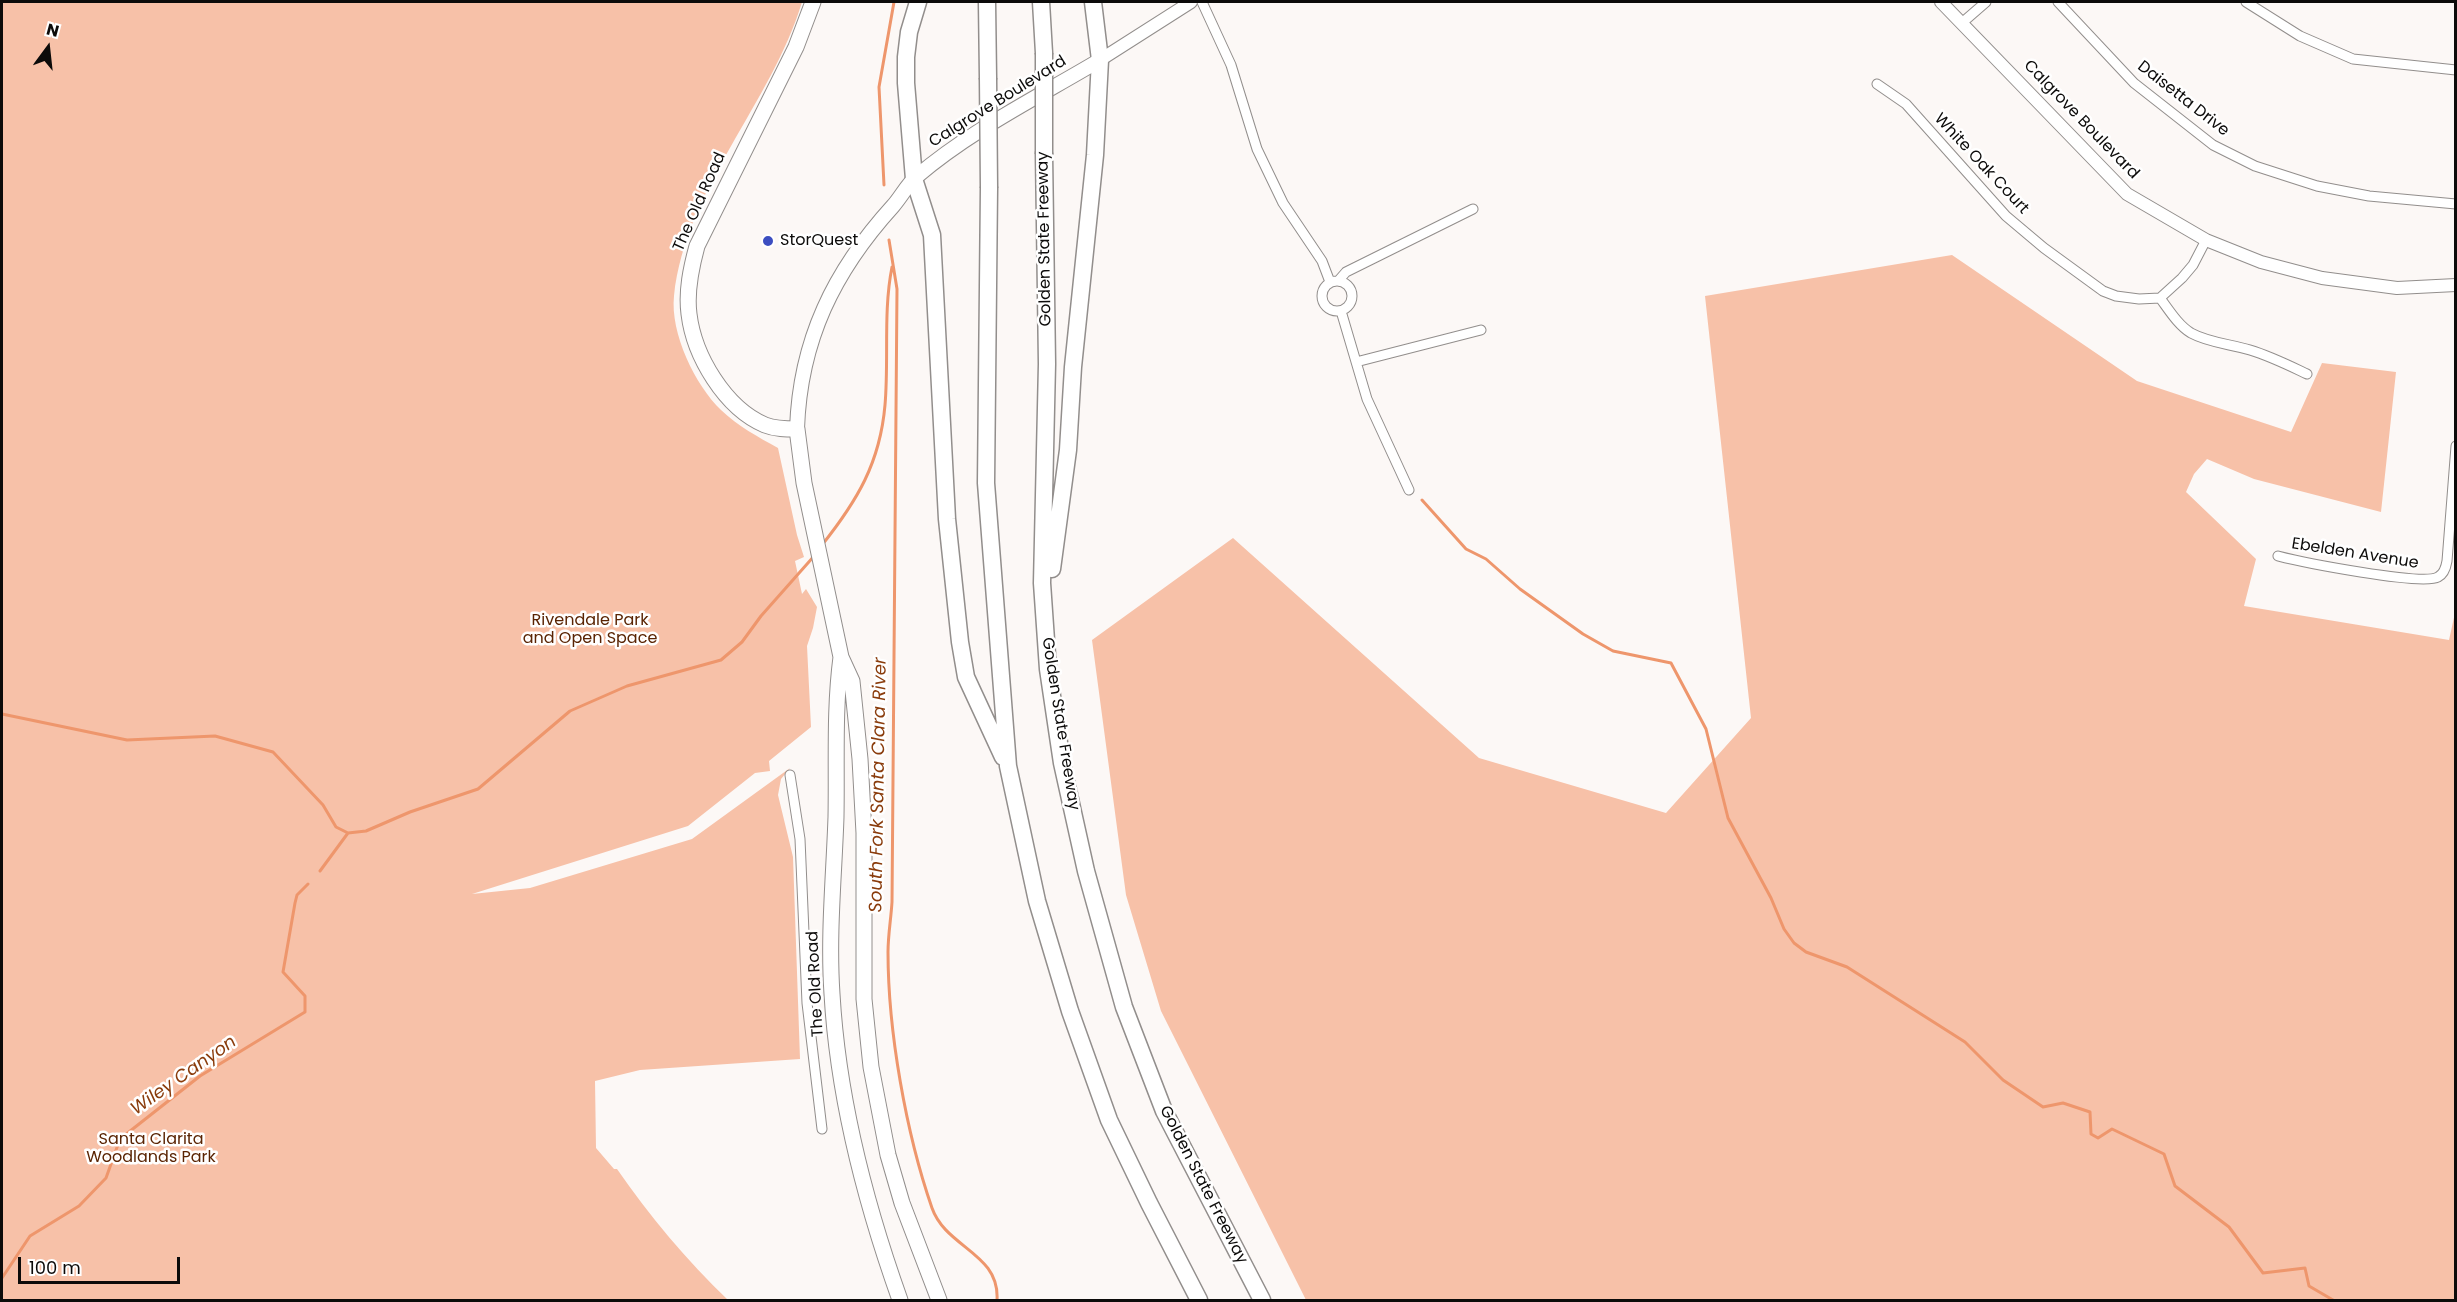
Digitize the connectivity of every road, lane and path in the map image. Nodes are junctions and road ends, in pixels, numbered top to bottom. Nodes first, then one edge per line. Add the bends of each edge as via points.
1 (813, 2) edge
2 (918, 2) edge
3 (987, 2) edge
4 (1041, 2) edge
5 (1093, 2) edge
6 (1191, 2) edge
7 (1202, 2) edge
8 (1941, 2) edge
9 (1986, 2) edge
10 (2058, 2) edge
11 (2246, 2) edge
12 (1962, 22) junction
13 (1100, 60) junction
14 (2456, 70) edge
15 (1877, 84) dead end
16 (914, 179) junction
17 (2456, 204) edge
18 (1473, 209) dead end
19 (2206, 240) junction
20 (1335, 281) junction
21 (2456, 285) edge
22 (2160, 298) junction
23 (1341, 311) junction
24 (1481, 330) dead end
25 (1356, 362) junction
26 (2307, 374) dead end
27 (797, 429) junction
28 (2456, 446) edge
29 (1409, 490) dead end
30 (2278, 556) dead end
31 (1045, 620) junction
32 (841, 657) junction
33 (1008, 766) junction
34 (790, 775) dead end
35 (822, 1129) dead end
36 (900, 1300) edge
37 (939, 1300) edge
38 (1199, 1300) edge
39 (1262, 1300) edge

1 - 27 main road, The Old Road via 796,47 697,246 690,269 689,294 694,336 715,382 755,420 776,429
2 - 16 highway via 906,57
3 - 33 highway, bridge via 986,483
4 - 31 highway, Golden State Freeway, bridge via 1047,364 1042,583
5 - 13 highway
6 - 13 street, Calgrove Boulevard
7 - 20 street via 1231,65 1257,148 1283,203
8 - 12 street, Calgrove Boulevard
9 - 12 street
10 - 17 street, Daisetta Drive via 2134,83 2213,145 2255,166 2317,186 2369,196
11 - 14 street via 2300,36 2353,60
12 - 19 street, Calgrove Boulevard via 2127,194
13 - 16 main road, Calgrove Boulevard via 971,137
13 - 31 highway via 1068,450
15 - 22 street, White Oak Court via 1906,104 2006,216 2044,248 2103,291 2139,299
16 - 27 main road, Calgrove Boulevard via 862,242 828,297 805,363
16 - 33 highway via 932,235 947,519 960,642 966,677
18 - 20 street
19 - 21 street, Calgrove Boulevard via 2261,262 2322,278 2397,288
19 - 22 street via 2182,278
20 - 23 street via 1349,287 1352,298
20 - 23 street via 1323,288 1322,300 1329,309
22 - 26 street via 2190,332 2266,355
23 - 25 street
24 - 25 street
25 - 29 street via 1374,416
27 - 32 main road via 811,520
28 - 30 street, Ebelden Avenue via 2447,561 2437,578 2418,579 2308,564
31 - 39 highway, Golden State Freeway via 1062,763 1086,871 1124,1007 1164,1111
32 - 36 main road, The Old Road via 830,934 832,996 857,1161
32 - 37 main road via 852,681 861,759 864,999 871,1067 902,1203
33 - 38 highway via 1037,902 1109,1120
34 - 35 street via 800,839 807,1003

